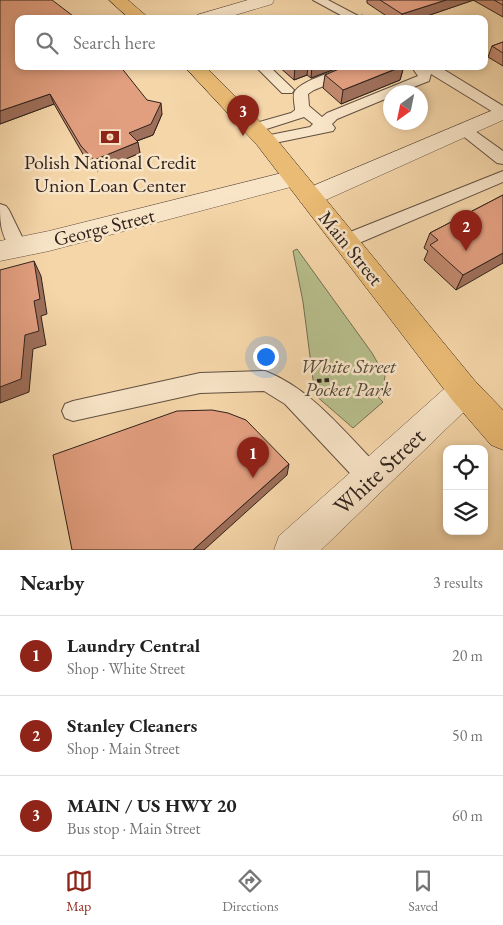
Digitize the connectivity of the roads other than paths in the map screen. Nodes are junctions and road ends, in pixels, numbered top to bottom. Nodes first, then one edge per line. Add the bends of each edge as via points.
1 (117, 0) edge
2 (266, 0) edge
3 (319, 0) edge
4 (345, 14) edge
5 (136, 15) edge
6 (216, 15) edge
7 (198, 70) edge
8 (265, 70) edge
9 (351, 70) edge
10 (423, 70) edge
11 (435, 70) edge
12 (451, 80) junction
13 (287, 90) dead end
14 (428, 90) edge
15 (383, 107) edge
16 (302, 108) junction
17 (503, 112) edge
18 (322, 127) junction
19 (463, 129) junction
20 (259, 134) junction
21 (503, 159) edge
22 (503, 176) edge
23 (294, 178) junction
24 (310, 197) junction
25 (0, 210) edge
26 (346, 242) junction
27 (9, 249) edge
28 (464, 391) junction
29 (73, 411) dead end
30 (503, 434) edge
31 (371, 477) junction
32 (293, 550) edge

1 - 5 main road
2 - 6 street
3 - 4 lane
7 - 20 main road, Main Street
8 - 13 lane
9 - 16 lane via 301,93
10 - 18 lane via 424,78 345,110
11 - 12 lane
12 - 14 lane
12 - 17 lane
15 - 18 lane
16 - 18 lane
16 - 20 lane via 296,116
17 - 19 street
18 - 20 lane
19 - 21 lane
19 - 24 street
20 - 23 main road, Main Street
22 - 26 lane
23 - 24 main road, Main Street
23 - 27 street, George Street
24 - 26 main road, Main Street
25 - 27 lane
26 - 28 main road, Main Street
28 - 30 main road, Main Street
28 - 31 street, White Street
29 - 31 lane via 200,383 264,381 293,397
31 - 32 street, White Street

